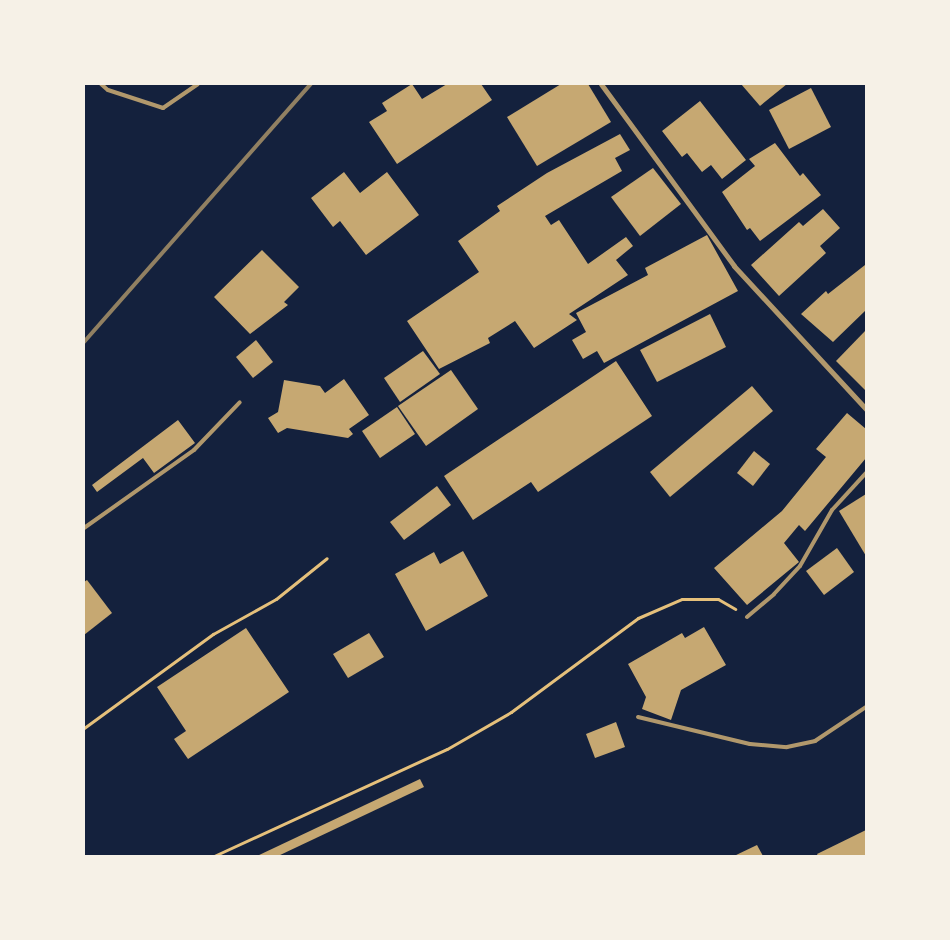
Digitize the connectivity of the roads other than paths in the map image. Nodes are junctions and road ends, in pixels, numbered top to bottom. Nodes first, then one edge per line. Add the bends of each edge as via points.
1 (101, 84) edge
2 (198, 84) edge
3 (601, 84) edge
4 (240, 402) dead end
5 (866, 410) edge
6 (866, 473) edge
7 (84, 528) edge
8 (747, 617) road end
9 (866, 707) edge
10 (638, 717) dead end

1 - 2 lane via 108,90 163,108
3 - 5 street via 734,266
4 - 7 lane via 194,450
6 - 8 lane via 832,510 800,566
9 - 10 lane via 821,738 787,747 750,744

